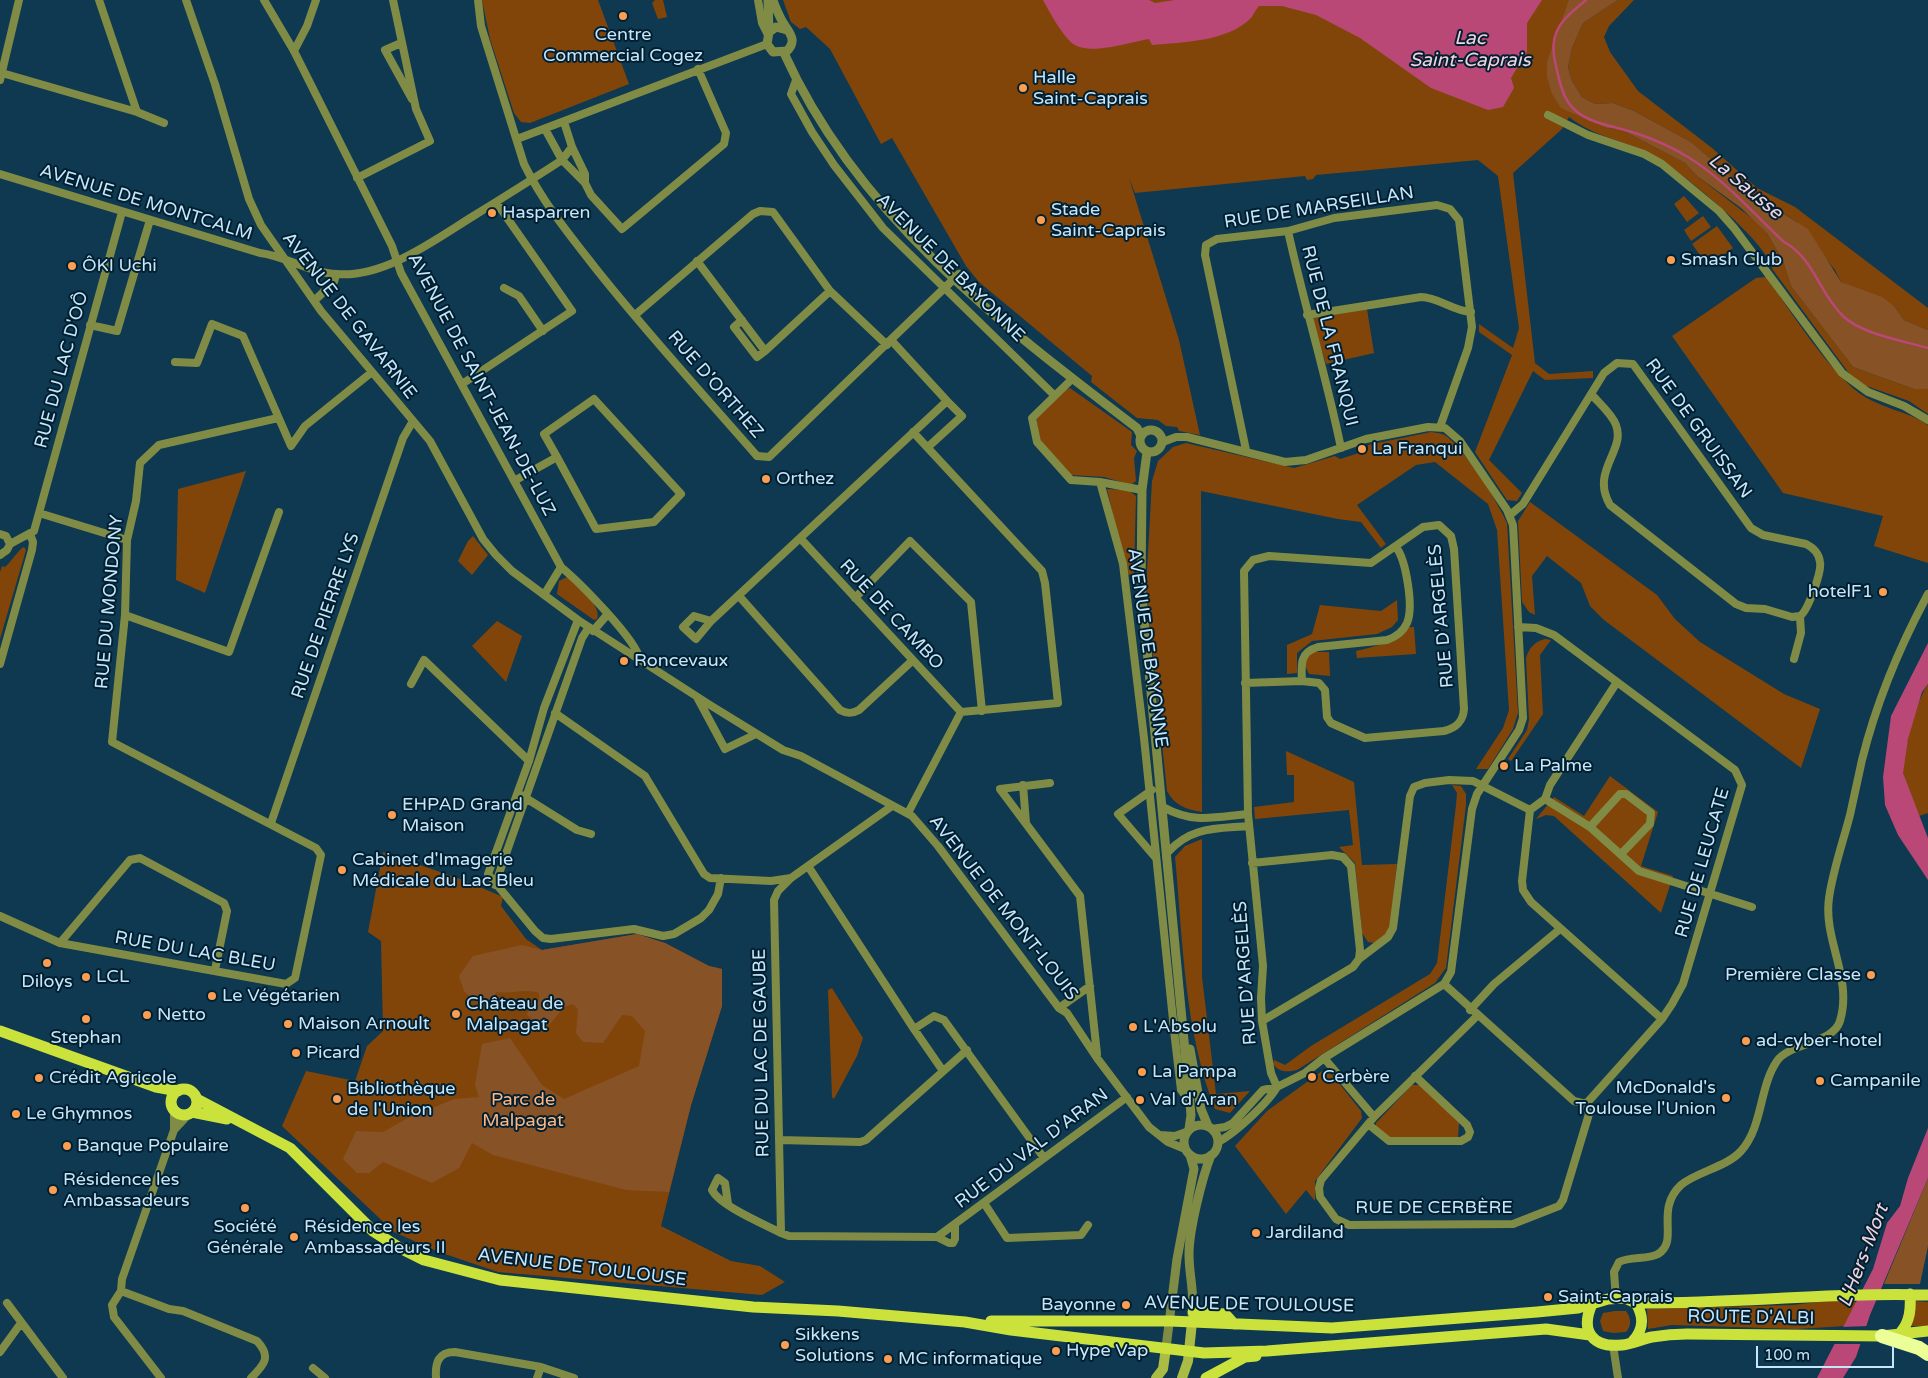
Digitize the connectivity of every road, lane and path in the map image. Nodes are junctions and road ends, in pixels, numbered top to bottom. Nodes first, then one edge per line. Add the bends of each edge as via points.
1 (18, 0) edge
2 (98, 0) edge
3 (186, 0) edge
4 (264, 0) edge
5 (316, 0) edge
6 (393, 0) edge
7 (478, 0) edge
8 (758, 0) edge
9 (768, 0) edge
10 (773, 0) edge
11 (788, 30) junction
12 (768, 37) junction
13 (401, 42) junction
14 (294, 51) junction
15 (784, 53) junction
16 (698, 68) junction
17 (1, 76) edge
18 (796, 80) junction
19 (416, 109) junction
20 (137, 112) junction
21 (1548, 115) dead end
22 (564, 122) junction
23 (164, 123) dead end
24 (546, 130) junction
25 (517, 139) junction
26 (572, 147) junction
27 (562, 160) junction
28 (0, 174) edge
29 (357, 178) junction
30 (532, 180) junction
31 (585, 184) junction
32 (496, 202) junction
33 (122, 212) junction
34 (150, 220) junction
35 (1288, 231) junction
36 (284, 258) junction
37 (396, 261) junction
38 (697, 261) junction
39 (336, 274) junction
40 (957, 277) junction
41 (504, 288) dead end
42 (946, 289) junction
43 (830, 291) junction
44 (314, 301) junction
45 (1470, 312) junction
46 (635, 315) junction
47 (1307, 315) junction
48 (90, 325) junction
49 (543, 331) junction
50 (889, 342) junction
51 (175, 362) dead end
52 (372, 372) junction
53 (1072, 379) junction
54 (462, 384) junction
55 (1591, 394) junction
56 (1054, 395) junction
57 (947, 401) junction
58 (278, 418) junction
59 (1928, 420) edge
60 (413, 421) junction
61 (1440, 427) junction
62 (913, 432) junction
63 (1141, 436) junction
64 (1163, 442) junction
65 (928, 448) junction
66 (1342, 448) junction
67 (1246, 450) junction
68 (1147, 452) junction
69 (557, 457) junction
70 (514, 481) junction
71 (1100, 482) junction
72 (1142, 490) junction
73 (279, 512) dead end
74 (39, 513) junction
75 (1510, 515) junction
76 (3, 535) edge
77 (27, 535) junction
78 (800, 538) junction
79 (127, 540) junction
80 (10, 544) junction
81 (1396, 547) junction
82 (1, 553) edge
83 (561, 567) junction
84 (1928, 594) edge
85 (544, 595) junction
86 (738, 596) junction
87 (855, 598) junction
88 (606, 612) junction
89 (125, 615) junction
90 (1800, 616) junction
91 (578, 620) junction
92 (711, 621) dead end
93 (1518, 627) junction
94 (591, 629) junction
95 (1794, 658) dead end
96 (640, 660) junction
97 (913, 660) junction
98 (0, 664) edge
99 (1302, 681) junction
100 (1617, 682) junction
101 (1245, 683) junction
102 (411, 684) dead end
103 (696, 695) junction
104 (982, 711) junction
105 (961, 712) junction
106 (555, 713) junction
107 (756, 734) junction
108 (112, 742) joint
109 (528, 761) junction
110 (1050, 782) dead end
111 (1023, 785) junction
112 (1482, 785) junction
113 (1150, 790) junction
114 (1161, 790) junction
115 (518, 793) junction
116 (526, 798) junction
117 (1545, 799) junction
118 (892, 806) junction
119 (1163, 807) junction
120 (1530, 810) junction
121 (908, 814) junction
122 (1248, 814) junction
123 (271, 823) junction
124 (1026, 823) junction
125 (1249, 826) junction
126 (1590, 827) junction
127 (591, 834) dead end
128 (1168, 852) junction
129 (1621, 854) junction
130 (1155, 857) junction
131 (1252, 863) junction
132 (808, 866) junction
133 (721, 878) junction
134 (791, 878) junction
135 (496, 885) junction
136 (1710, 894) junction
137 (1752, 907) dead end
138 (0, 916) edge
139 (1560, 929) junction
140 (60, 943) junction
141 (1359, 959) junction
142 (215, 970) junction
143 (1444, 984) junction
144 (1090, 986) junction
145 (1059, 1008) junction
146 (1470, 1010) junction
147 (1477, 1016) junction
148 (1662, 1019) junction
149 (1262, 1020) junction
150 (914, 1029) junction
151 (0, 1031) edge
152 (1175, 1039) junction
153 (1186, 1044) junction
154 (967, 1050) junction
155 (1097, 1058) junction
156 (1324, 1058) junction
157 (109, 1070) junction
158 (943, 1071) junction
159 (1416, 1076) junction
160 (1277, 1087) junction
161 (178, 1091) junction
162 (1126, 1097) junction
163 (197, 1099) junction
164 (1189, 1101) junction
165 (1586, 1104) junction
166 (173, 1106) junction
167 (191, 1113) junction
168 (1374, 1117) junction
169 (244, 1123) junction
170 (1368, 1124) junction
171 (1210, 1128) junction
172 (174, 1130) junction
173 (1188, 1130) junction
174 (1158, 1135) junction
175 (779, 1140) junction
176 (1218, 1142) junction
177 (1188, 1152) junction
178 (1211, 1155) junction
179 (1044, 1158) junction
180 (984, 1203) junction
181 (728, 1204) dead end
182 (1088, 1225) dead end
183 (955, 1226) junction
184 (781, 1233) junction
185 (937, 1237) junction
186 (121, 1291) junction
187 (1904, 1294) junction
188 (1928, 1295) edge
189 (1616, 1299) junction
190 (1636, 1302) junction
191 (7, 1303) dead end
192 (1592, 1304) junction
193 (1192, 1317) junction
194 (1170, 1321) junction
195 (965, 1322) junction
196 (21, 1323) junction
197 (1928, 1330) edge
198 (1901, 1332) junction
199 (1590, 1335) junction
200 (1882, 1336) junction
201 (1633, 1341) junction
202 (1613, 1345) junction
203 (1166, 1348) junction
204 (1267, 1351) junction
205 (0, 1352) edge
206 (1189, 1352) junction
207 (1928, 1354) edge
208 (541, 1367) junction
209 (313, 1368) dead end
210 (63, 1378) edge
211 (161, 1378) edge
212 (251, 1378) edge
213 (325, 1378) edge
214 (436, 1378) edge
215 (537, 1378) edge
216 (574, 1378) edge
217 (1156, 1378) edge
218 (1182, 1378) edge
219 (1206, 1378) edge
220 (1618, 1378) edge

1 - 17 street
2 - 20 street
3 - 36 street, AVENUE DE GAVARNIE via 249,200 261,225
4 - 14 street, AVENUE DE SAINT-JEAN-DE-LUZ
5 - 14 street
6 - 13 street
7 - 25 street, RUE D'ORTHEZ via 482,26
8 - 12 street
9 - 12 street
10 - 11 street
11 - 12 street via 776,27
11 - 15 street via 792,41
12 - 15 street via 774,52
12 - 16 street
13 - 19 street
13 - 19 street via 386,50
14 - 29 street, AVENUE DE SAINT-JEAN-DE-LUZ
15 - 18 street, AVENUE DE BAYONNE
16 - 22 street
16 - 31 street via 726,133 724,144 622,229
17 - 20 street
18 - 40 street, AVENUE DE BAYONNE via 872,195 902,229
18 - 42 street, AVENUE DE BAYONNE via 791,94 840,173 883,228
19 - 29 street via 430,141
20 - 23 street
21 - 59 street via 1588,135 1644,154 1675,175 1719,211 1734,228 1842,373 1868,392 1904,406
22 - 24 street
22 - 26 street
24 - 25 street
24 - 27 street
25 - 30 street, RUE D'ORTHEZ
26 - 27 street
26 - 31 street
27 - 30 street
27 - 31 street
28 - 33 street, AVENUE DE MONTCALM
29 - 37 street, AVENUE DE SAINT-JEAN-DE-LUZ via 392,246
30 - 32 street
30 - 46 street, RUE D'ORTHEZ via 566,230
32 - 37 street
32 - 49 street via 572,311
33 - 34 street, AVENUE DE MONTCALM
33 - 48 street, RUE DU LAC D'OÔ
34 - 36 street, AVENUE DE MONTCALM
34 - 48 street via 117,331
35 - 45 street, RUE DE MARSEILLAN via 1334,218 1437,205 1447,207 1459,220
35 - 47 street, RUE DE LA FRANQUI
35 - 67 street, RUE DE MARSEILLAN via 1217,239 1208,243 1205,250
36 - 39 street, AVENUE DE MONTCALM
36 - 44 street, AVENUE DE GAVARNIE
37 - 39 street via 353,274
37 - 54 street, AVENUE DE SAINT-JEAN-DE-LUZ
38 - 43 street via 753,214 767,210 773,212
38 - 43 street via 765,351
38 - 46 street
39 - 44 street via 334,282
40 - 42 street, RUE D'ORTHEZ
40 - 53 street, AVENUE DE BAYONNE via 1008,329
41 - 49 street via 519,296
42 - 50 street, RUE D'ORTHEZ
42 - 56 street, AVENUE DE BAYONNE
43 - 50 street
44 - 52 street, AVENUE DE GAVARNIE
45 - 47 street via 1421,297
45 - 61 street, RUE DE MARSEILLAN via 1472,327 1468,348
46 - 50 street, RUE D'ORTHEZ via 757,456 769,457
47 - 66 street, RUE DE LA FRANQUI via 1327,379
48 - 74 street, RUE DU LAC D'OÔ
49 - 54 street
50 - 57 street
51 - 58 street via 197,363 212,324 243,336
52 - 58 street via 305,426 291,446
52 - 60 street, AVENUE DE GAVARNIE
53 - 56 street
53 - 63 street, AVENUE DE BAYONNE via 1137,428
54 - 70 street, AVENUE DE SAINT-JEAN-DE-LUZ
55 - 75 street, RUE DE GRUISSAN via 1524,504
55 - 90 street via 1612,418 1617,429 1603,484 1610,504 1736,604
55 - 90 street, RUE DE GRUISSAN via 1607,369 1617,363 1633,364 1751,528 1763,535 1813,548 1819,556 1820,566 1808,607
56 - 71 street via 1032,418 1037,442 1071,480
57 - 62 street
57 - 65 street via 962,416
58 - 79 street, RUE DU MONDONY via 159,445 140,463
60 - 85 street, AVENUE DE MONT-LOUIS via 440,457 483,539 512,572
60 - 123 street, RUE DE PIERRE LYS via 403,438
61 - 66 street via 1366,439
61 - 75 street via 1460,441
62 - 65 street
62 - 78 street
63 - 64 street via 1148,430 1156,431
63 - 68 street via 1140,445
64 - 67 street via 1187,437
64 - 68 street via 1155,452
65 - 104 street via 1042,572 1045,584 1058,703
66 - 67 street via 1300,462 1285,462
68 - 72 street, AVENUE DE BAYONNE
69 - 69 street via 596,529 654,522 681,494 594,399 544,434
69 - 70 street
70 - 83 street, AVENUE DE SAINT-JEAN-DE-LUZ
71 - 72 street
71 - 113 street, AVENUE DE BAYONNE via 1123,564
72 - 114 street, AVENUE DE BAYONNE via 1141,586
73 - 89 street via 229,652
74 - 77 street, RUE DU LAC D'OÔ via 34,531
74 - 79 street
75 - 93 street
76 - 77 street
76 - 80 street
77 - 80 street
77 - 98 street, RUE DU LAC D'OÔ via 33,542 32,550
78 - 86 street
78 - 87 street, RUE DE CAMBO
79 - 89 street, RUE DU MONDONY
80 - 82 street
81 - 99 street via 1407,576 1409,618 1404,628 1387,640 1312,648 1302,658
81 - 99 street, RUE D'ARGELÈS via 1428,525 1443,527 1451,536 1464,709 1462,720 1444,731 1365,738 1331,723 1327,717 1323,686
81 - 101 street, RUE D'ARGELÈS via 1371,563 1270,556 1258,557 1248,563 1244,576
83 - 85 street
83 - 88 street, AVENUE DE SAINT-JEAN-DE-LUZ
84 - 189 street via 1872,725 1829,897 1830,933 1843,982 1839,1023 1831,1033 1780,1057 1773,1066 1754,1126 1740,1152 1710,1171 1691,1178 1676,1191 1666,1215 1668,1243 1658,1254 1619,1262 1614,1272
85 - 91 street, AVENUE DE MONT-LOUIS
86 - 92 street
86 - 97 street via 846,713 853,714 859,710
87 - 97 street, RUE DE CAMBO
87 - 104 street via 910,541 970,602
88 - 94 street
88 - 96 street, AVENUE DE SAINT-JEAN-DE-LUZ via 633,645
89 - 108 street, RUE DU MONDONY
90 - 95 street, RUE DE GRUISSAN via 1801,633
91 - 94 street, AVENUE DE MONT-LOUIS
91 - 109 street via 544,708
93 - 100 street, RUE DE LEUCATE via 1536,628 1554,635
93 - 112 street via 1523,718 1519,730
94 - 96 street, AVENUE DE MONT-LOUIS
94 - 106 street via 582,638
96 - 103 street, AVENUE DE MONT-LOUIS
97 - 105 street, RUE DE CAMBO
99 - 101 street, RUE D'ARGELÈS
100 - 117 street via 1550,785
100 - 136 street, RUE DE LEUCATE via 1735,770 1741,779 1742,790
101 - 122 street, RUE D'ARGELÈS
102 - 109 street via 424,660
103 - 107 street, AVENUE DE MONT-LOUIS
103 - 107 street via 725,750
104 - 105 street
105 - 121 street
106 - 116 street
106 - 133 street via 645,776 704,874 710,878
107 - 118 street, AVENUE DE MONT-LOUIS
108 - 123 street, RUE DU LAC BLEU
109 - 115 street
110 - 111 street
111 - 124 street
111 - 124 street via 1000,788
112 - 120 street
112 - 141 street via 1467,780 1448,780 1419,784 1411,790 1393,928 1388,938
112 - 143 street via 1472,810 1451,972
113 - 114 street
113 - 130 street, AVENUE DE BAYONNE
113 - 130 street via 1118,814
114 - 119 street, AVENUE DE BAYONNE
115 - 116 street
115 - 135 street via 488,874
116 - 127 street via 577,830
116 - 135 street
117 - 120 street
117 - 126 street
118 - 121 street, AVENUE DE MONT-LOUIS
118 - 132 street
119 - 122 street via 1200,819
119 - 128 street, AVENUE DE BAYONNE
120 - 139 street via 1523,890
121 - 145 street, AVENUE DE MONT-LOUIS via 938,846
122 - 125 street, RUE D'ARGELÈS
123 - 142 street, RUE DU LAC BLEU via 316,848 321,855 294,978 286,984
124 - 144 street via 1080,896
125 - 128 street via 1200,830 1182,839
125 - 131 street, RUE D'ARGELÈS
126 - 129 street
126 - 129 street via 1624,793 1650,813 1650,824
128 - 153 street, AVENUE DE BAYONNE
129 - 136 street via 1639,871
130 - 152 street, AVENUE DE BAYONNE
131 - 141 street via 1332,854 1343,856 1351,866
131 - 149 street, RUE D'ARGELÈS via 1263,966
132 - 134 street
132 - 150 street
133 - 134 street via 771,881
133 - 135 street via 718,894 709,910 674,934 664,936 634,929 543,938
134 - 175 street, RUE DU LAC DE GAUBE via 774,900
136 - 137 street
136 - 148 street, RUE DE LEUCATE via 1683,984
138 - 140 street, RUE DU LAC BLEU
139 - 146 street via 1494,984
139 - 148 street
140 - 142 street, RUE DU LAC BLEU
140 - 142 street via 130,860 140,858 224,903 227,911
141 - 149 street via 1353,967
143 - 146 street
143 - 156 street
144 - 145 street
144 - 155 street
145 - 155 street, AVENUE DE MONT-LOUIS via 1067,1013
146 - 147 street
147 - 159 street, RUE DE CERBÈRE
147 - 165 street via 1574,1101
148 - 165 street, RUE DE LEUCATE
149 - 160 street, RUE D'ARGELÈS via 1270,1073
150 - 154 street via 939,1016
150 - 158 street
151 - 157 main road
152 - 153 street
152 - 164 street, AVENUE DE BAYONNE via 1181,1090
153 - 164 street, AVENUE DE BAYONNE
153 - 171 street, AVENUE DE BAYONNE via 1201,1109
154 - 158 street
154 - 179 street
155 - 162 street, AVENUE DE MONT-LOUIS
156 - 160 street
156 - 168 street
157 - 161 main road via 156,1087
157 - 166 main road via 154,1091
158 - 175 street via 866,1140
159 - 168 street, RUE DE CERBÈRE
159 - 170 street via 1467,1125 1468,1137 1461,1141 1389,1141
160 - 171 street via 1263,1090 1233,1123
160 - 176 street via 1243,1124
161 - 163 main road via 190,1091
161 - 166 main road via 172,1099
162 - 174 street, AVENUE DE MONT-LOUIS
162 - 179 street, RUE DU VAL D'ARAN
163 - 167 main road
163 - 169 main road, AVENUE DE TOULOUSE
164 - 173 street, AVENUE DE BAYONNE via 1191,1121
165 - 170 street, RUE DE CERBÈRE via 1589,1114 1563,1200 1553,1209 1513,1224 1349,1224 1336,1219 1320,1196 1321,1180
166 - 167 main road via 179,1114
166 - 172 street
167 - 169 main road, AVENUE DE TOULOUSE
167 - 172 street
168 - 170 street, RUE DE CERBÈRE
169 - 195 main road, AVENUE DE TOULOUSE via 290,1148 373,1231 424,1260 448,1267 500,1280 753,1307
171 - 173 street via 1200,1124
171 - 176 street
172 - 186 street via 122,1279
173 - 174 street via 1175,1136
173 - 177 street via 1184,1141
174 - 177 street, AVENUE DE MONT-LOUIS
175 - 184 street, RUE DU LAC DE GAUBE
176 - 178 street
177 - 178 street via 1203,1159
177 - 194 street via 1194,1169 1176,1266
178 - 193 street via 1204,1173 1189,1252 1194,1290
179 - 180 street, RUE DU VAL D'ARAN
180 - 182 street via 1007,1238 1080,1235
180 - 183 street, RUE DU VAL D'ARAN
181 - 184 street, RUE DU VAL D'ARAN
183 - 185 street, RUE DU VAL D'ARAN
183 - 185 street, RUE DU VAL D'ARAN via 953,1243
184 - 185 street, RUE DU VAL D'ARAN via 790,1236
186 - 211 street via 112,1304 114,1317
186 - 212 street via 183,1311 257,1341 266,1356 264,1365
187 - 188 main road, ROUTE D'ALBI
187 - 190 main road, ROUTE D'ALBI
187 - 198 main road via 1910,1314
189 - 190 main road
189 - 192 main road
190 - 201 main road via 1642,1324
191 - 196 street
192 - 193 main road, AVENUE DE TOULOUSE via 1537,1312 1332,1328 1234,1324
192 - 199 main road via 1587,1320
193 - 194 main road, AVENUE DE TOULOUSE
193 - 206 main road
194 - 195 main road, AVENUE DE TOULOUSE
194 - 203 street
195 - 203 main road, AVENUE DE TOULOUSE
196 - 205 street
196 - 210 street
197 - 198 main road, ROUTE D'ALBI
198 - 200 main road, ROUTE D'ALBI
199 - 202 main road via 1595,1340
199 - 204 main road, AVENUE DE TOULOUSE via 1546,1329
200 - 201 main road, ROUTE D'ALBI via 1688,1334
200 - 207 highway
201 - 202 main road
202 - 220 street
203 - 206 main road, AVENUE DE TOULOUSE
203 - 217 main road via 1163,1368
204 - 206 main road, AVENUE DE TOULOUSE
204 - 219 main road via 1263,1356 1245,1357
206 - 218 main road
208 - 214 street via 449,1352 437,1361
208 - 215 street
208 - 216 street
209 - 213 street

